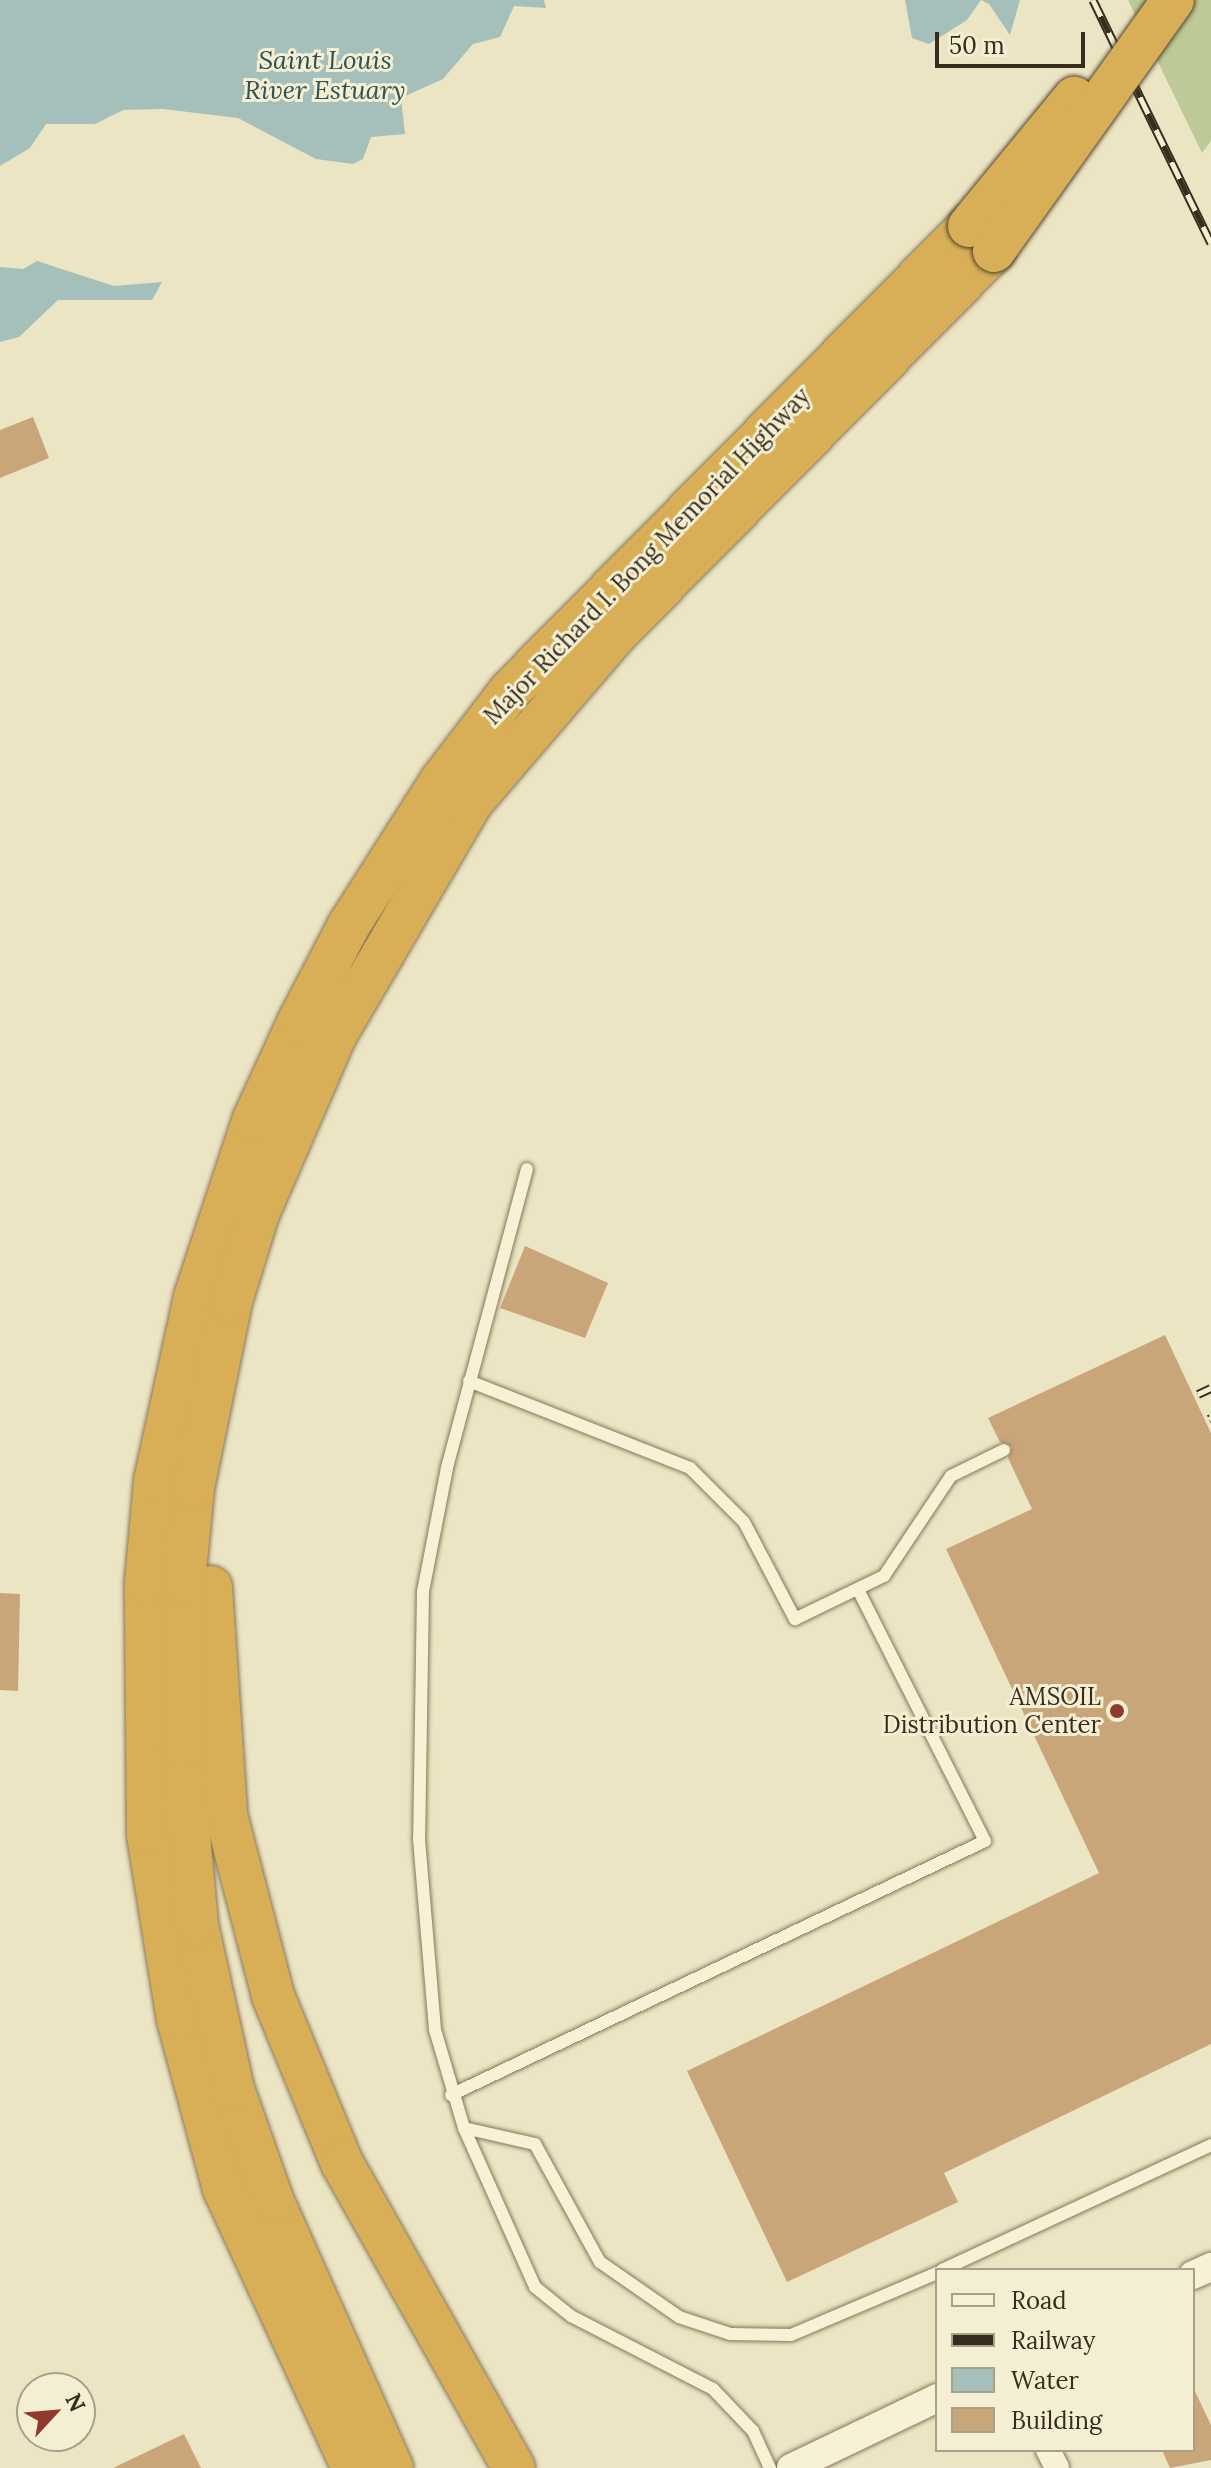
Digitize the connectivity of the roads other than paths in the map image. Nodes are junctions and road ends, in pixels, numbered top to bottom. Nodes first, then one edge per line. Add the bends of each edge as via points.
1 (1138, 0) edge
2 (1173, 0) edge
3 (982, 239) junction
4 (335, 1036) junction
5 (527, 1169) dead end
6 (469, 1381) junction
7 (1004, 1450) dead end
8 (858, 1590) junction
9 (451, 2095) junction
10 (464, 2128) junction
11 (1211, 2145) edge
12 (946, 2268) edge
13 (935, 2273) edge
14 (935, 2399) edge
15 (353, 2468) edge
16 (392, 2468) edge
17 (514, 2468) edge
18 (770, 2468) edge
19 (791, 2468) edge

1 - 3 highway, bridge
2 - 3 highway, bridge
3 - 4 highway, Major Richard I. Bong Memorial Highway via 503,759 423,874
3 - 15 highway, Major Richard I. Bong Memorial Highway via 510,691 441,781 349,925 299,1021 254,1119 195,1297 155,1481 146,1582 148,1835 178,2020 224,2189
4 - 16 highway, Major Richard I. Bong Memorial Highway via 258,1214 208,1404 184,1582 181,1745 197,1925 233,2089 307,2287
4 - 17 highway via 230,1407 211,1584 216,1736 244,1904 299,2071 342,2163
5 - 6 lane
6 - 8 lane via 690,1468 744,1522 795,1619
6 - 9 lane via 431,1541 419,1661 426,1944
7 - 8 lane via 951,1476 900,1560
8 - 9 lane via 985,1841
9 - 10 lane
10 - 13 lane via 535,2144 600,2262 679,2317 730,2334 791,2335
10 - 18 lane via 535,2287 571,2316 713,2389 753,2431
11 - 12 lane
14 - 19 street

